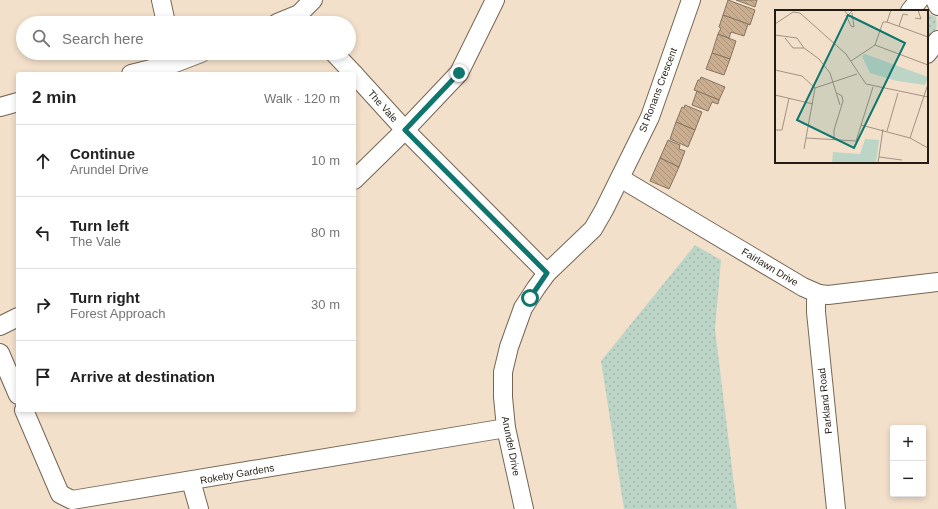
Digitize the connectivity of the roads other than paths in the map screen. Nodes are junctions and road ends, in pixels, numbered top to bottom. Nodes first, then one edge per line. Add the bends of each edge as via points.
1 (161, 0) edge
2 (313, 0) edge
3 (495, 0) edge
4 (691, 0) edge
5 (919, 0) edge
6 (935, 0) edge
7 (938, 6) edge
8 (911, 10) edge
9 (164, 16) edge
10 (305, 16) edge
11 (938, 40) edge
12 (928, 53) edge
13 (169, 60) edge
14 (341, 60) edge
15 (136, 72) edge
16 (352, 72) edge
17 (356, 76) edge
18 (16, 102) edge
19 (0, 106) edge
20 (405, 130) junction
21 (356, 178) edge
22 (620, 178) junction
23 (547, 273) junction
24 (938, 282) edge
25 (818, 294) junction
26 (16, 318) edge
27 (0, 326) edge
28 (0, 353) edge
29 (16, 390) edge
30 (25, 412) edge
31 (506, 428) junction
32 (191, 481) junction
33 (199, 509) edge
34 (524, 509) edge
35 (836, 509) edge

1 - 9 street
2 - 10 street
3 - 20 street via 459,73
4 - 22 street, St Ronans Crescent via 650,117
5 - 8 street
6 - 7 street
11 - 12 street
13 - 15 street
14 - 16 street, The Vale
17 - 20 street, The Vale
18 - 19 street
20 - 21 street
20 - 23 street, The Vale
22 - 23 street, Arundel Drive via 593,229
22 - 25 street, Fairlawn Drive
23 - 31 street, Arundel Drive via 523,308 509,347 503,372
24 - 25 street, Fairlawn Drive
25 - 35 street, Parkland Road via 816,312
26 - 27 street
28 - 29 street
30 - 32 street, Rokeby Gardens via 60,494 72,500
31 - 32 street, Rokeby Gardens
31 - 34 street, Arundel Drive
32 - 33 street

